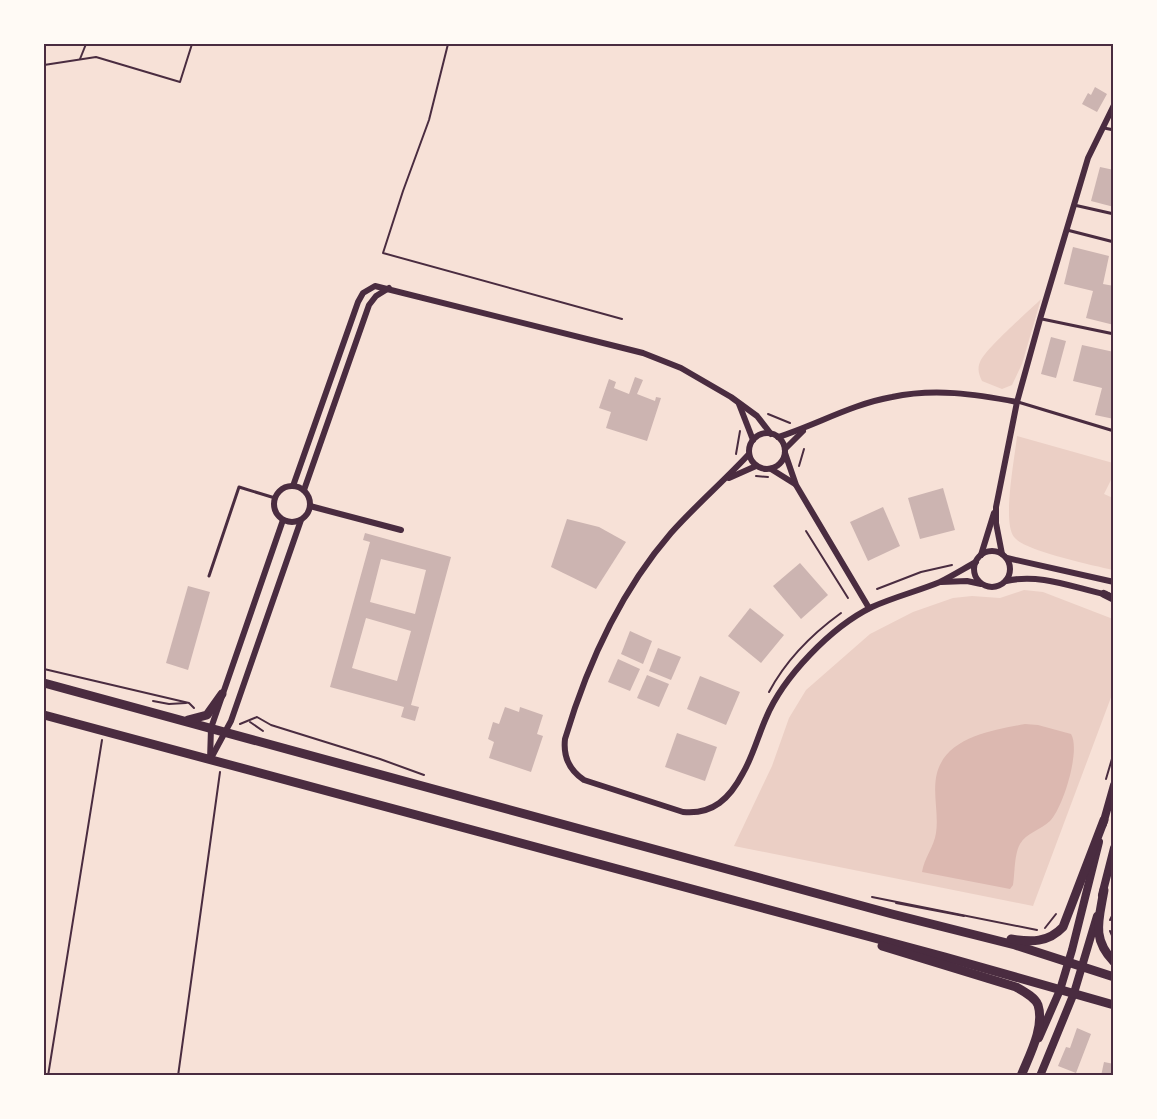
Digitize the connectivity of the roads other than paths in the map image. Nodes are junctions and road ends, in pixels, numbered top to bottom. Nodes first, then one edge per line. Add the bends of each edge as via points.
1 (1113, 105) edge
2 (1101, 127) junction
3 (1113, 130) edge
4 (1074, 205) junction
5 (1113, 214) edge
6 (1067, 230) junction
7 (1113, 242) edge
8 (390, 288) junction
9 (1040, 319) junction
10 (1113, 334) edge
11 (1017, 402) junction
12 (739, 404) junction
13 (806, 428) junction
14 (1113, 431) edge
15 (771, 434) junction
16 (778, 437) junction
17 (753, 440) junction
18 (785, 451) junction
19 (749, 454) junction
20 (756, 466) junction
21 (771, 469) junction
22 (725, 480) junction
23 (796, 485) junction
24 (293, 486) junction
25 (304, 490) junction
26 (275, 498) junction
27 (310, 506) junction
28 (996, 507) junction
29 (283, 520) junction
30 (301, 520) junction
31 (401, 530) dead end
32 (1004, 556) junction
33 (978, 559) junction
34 (209, 576) dead end
35 (1006, 581) junction
36 (940, 582) junction
37 (1113, 582) edge
38 (983, 585) junction
39 (1104, 594) joint
40 (1113, 598) edge
41 (869, 609) junction
42 (44, 683) edge
43 (222, 694) junction
44 (44, 715) edge
45 (183, 720) junction
46 (211, 728) junction
47 (227, 732) junction
48 (210, 760) junction
49 (1113, 785) edge
50 (1104, 820) junction
51 (1113, 848) edge
52 (1104, 890) junction
53 (742, 902) junction
54 (962, 932) junction
55 (1113, 962) edge
56 (1068, 963) junction
57 (1082, 967) junction
58 (1113, 977) edge
59 (1060, 990) junction
60 (1074, 993) junction
61 (1113, 1005) edge
62 (1023, 1076) edge
63 (1040, 1076) edge

1 - 2 street
2 - 3 lane
2 - 4 street
4 - 5 lane
4 - 6 street
6 - 7 lane
6 - 9 street
8 - 12 street via 643,353 681,368
8 - 24 street via 375,286 363,293 358,302
8 - 25 street via 369,305
9 - 10 lane
9 - 11 street
11 - 13 street via 942,392 892,397 835,414
11 - 14 lane
11 - 28 street
12 - 15 street via 758,416
12 - 17 street
13 - 16 street
13 - 18 street
15 - 16 street
15 - 17 street
16 - 18 street
17 - 19 street
18 - 21 street via 781,463
18 - 23 street
19 - 20 street
19 - 22 street
20 - 21 street
20 - 22 street
21 - 23 street
22 - 41 street via 671,532 619,606 589,670 569,726 564,749 572,771 592,784 683,813 712,808 731,795 739,783 766,716 795,672 826,640
23 - 41 street
24 - 25 street
24 - 26 street via 282,489
25 - 27 street
26 - 29 street via 275,511
26 - 34 lane via 239,487
27 - 30 street
27 - 31 street
28 - 32 street
28 - 33 street
29 - 30 street
29 - 43 street
30 - 47 street
32 - 33 street via 992,551
32 - 35 street via 1010,572
32 - 37 street
33 - 36 street
33 - 38 street via 975,574
35 - 38 street via 998,586
35 - 39 street via 1032,577
36 - 38 street
36 - 41 street
39 - 40 main road
42 - 45 main road
43 - 45 main road via 207,715
43 - 46 street
44 - 48 main road
45 - 46 main road
46 - 47 main road
46 - 48 street
47 - 48 street
47 - 54 main road
48 - 53 main road
49 - 50 main road
50 - 54 main road via 1063,927 1055,936 1036,941
50 - 56 main road
51 - 52 main road
52 - 55 main road via 1100,942
52 - 57 main road
53 - 59 main road
53 - 62 main road via 1026,992 1038,1004 1040,1020
54 - 56 main road
56 - 57 main road
56 - 59 main road
57 - 58 main road
57 - 60 main road
59 - 60 main road
59 - 62 street
60 - 61 main road
60 - 63 street

